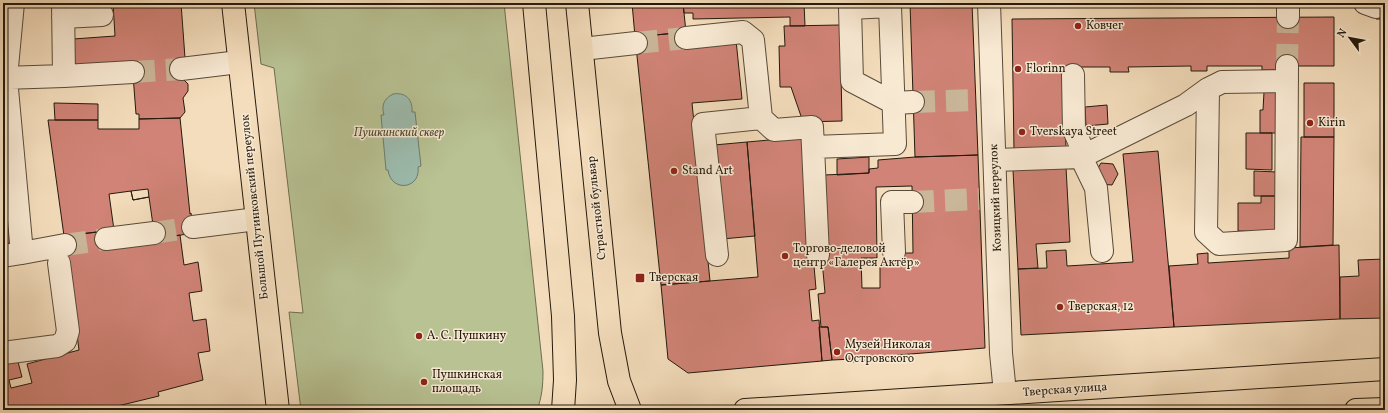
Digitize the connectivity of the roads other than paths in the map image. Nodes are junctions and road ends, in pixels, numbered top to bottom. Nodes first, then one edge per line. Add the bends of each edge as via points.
1 (13, 3) edge
2 (233, 3) edge
3 (534, 3) edge
4 (577, 3) edge
5 (989, 3) edge
6 (63, 10) edge
7 (102, 15) dead end
8 (686, 38) tunnel mouth
9 (636, 43) tunnel mouth
10 (582, 49) junction
11 (239, 62) junction
12 (181, 69) tunnel mouth
13 (133, 72) tunnel mouth
14 (1073, 75) dead end
15 (64, 76) junction
16 (4, 78) edge
17 (1208, 89) junction
18 (903, 102) dead end
19 (761, 118) junction
20 (813, 147) junction
21 (1081, 157) junction
22 (995, 160) junction
23 (912, 202) tunnel mouth
24 (257, 219) junction
25 (193, 227) tunnel mouth
26 (154, 233) tunnel mouth
27 (106, 239) tunnel mouth
28 (894, 252) dead end
29 (1102, 252) dead end
30 (12, 254) edge
31 (717, 255) dead end
32 (818, 255) dead end
33 (3, 353) edge
34 (1385, 369) edge
35 (1004, 393) junction
36 (1385, 409) edge
37 (278, 410) edge
38 (563, 410) edge
39 (630, 410) edge
40 (745, 410) edge
41 (1356, 410) edge

1 - 16 street
2 - 11 main road, Большой Путинковский переулок
3 - 38 main road via 563,316
4 - 10 main road, Страстной бульвар
5 - 22 street, Козицкий переулок via 984,100
6 - 7 street
6 - 15 street
8 - 19 street via 743,32 753,40
9 - 10 street
10 - 39 main road, Страстной бульвар via 610,332 619,381
11 - 12 street
11 - 24 main road, Большой Путинковский переулок
13 - 15 street
14 - 21 street via 1074,130 1081,146
15 - 16 street
16 - 30 street
17 - 17 street via 1222,82 1287,73 1286,240 1219,244 1206,232
17 - 21 street via 1186,105
18 - 20 street via 895,144
19 - 20 street via 774,130 812,127
19 - 31 street via 703,124
20 - 32 street
21 - 22 street
21 - 29 street via 1096,188
22 - 35 street, Козицкий переулок via 988,198
23 - 28 street via 892,202
24 - 25 street
24 - 37 main road, Большой Путинковский переулок
26 - 27 street
30 - 33 street via 62,254 68,332 65,341 56,346
34 - 35 main road, Тверская улица
35 - 40 main road, Тверская улица
36 - 41 main road

